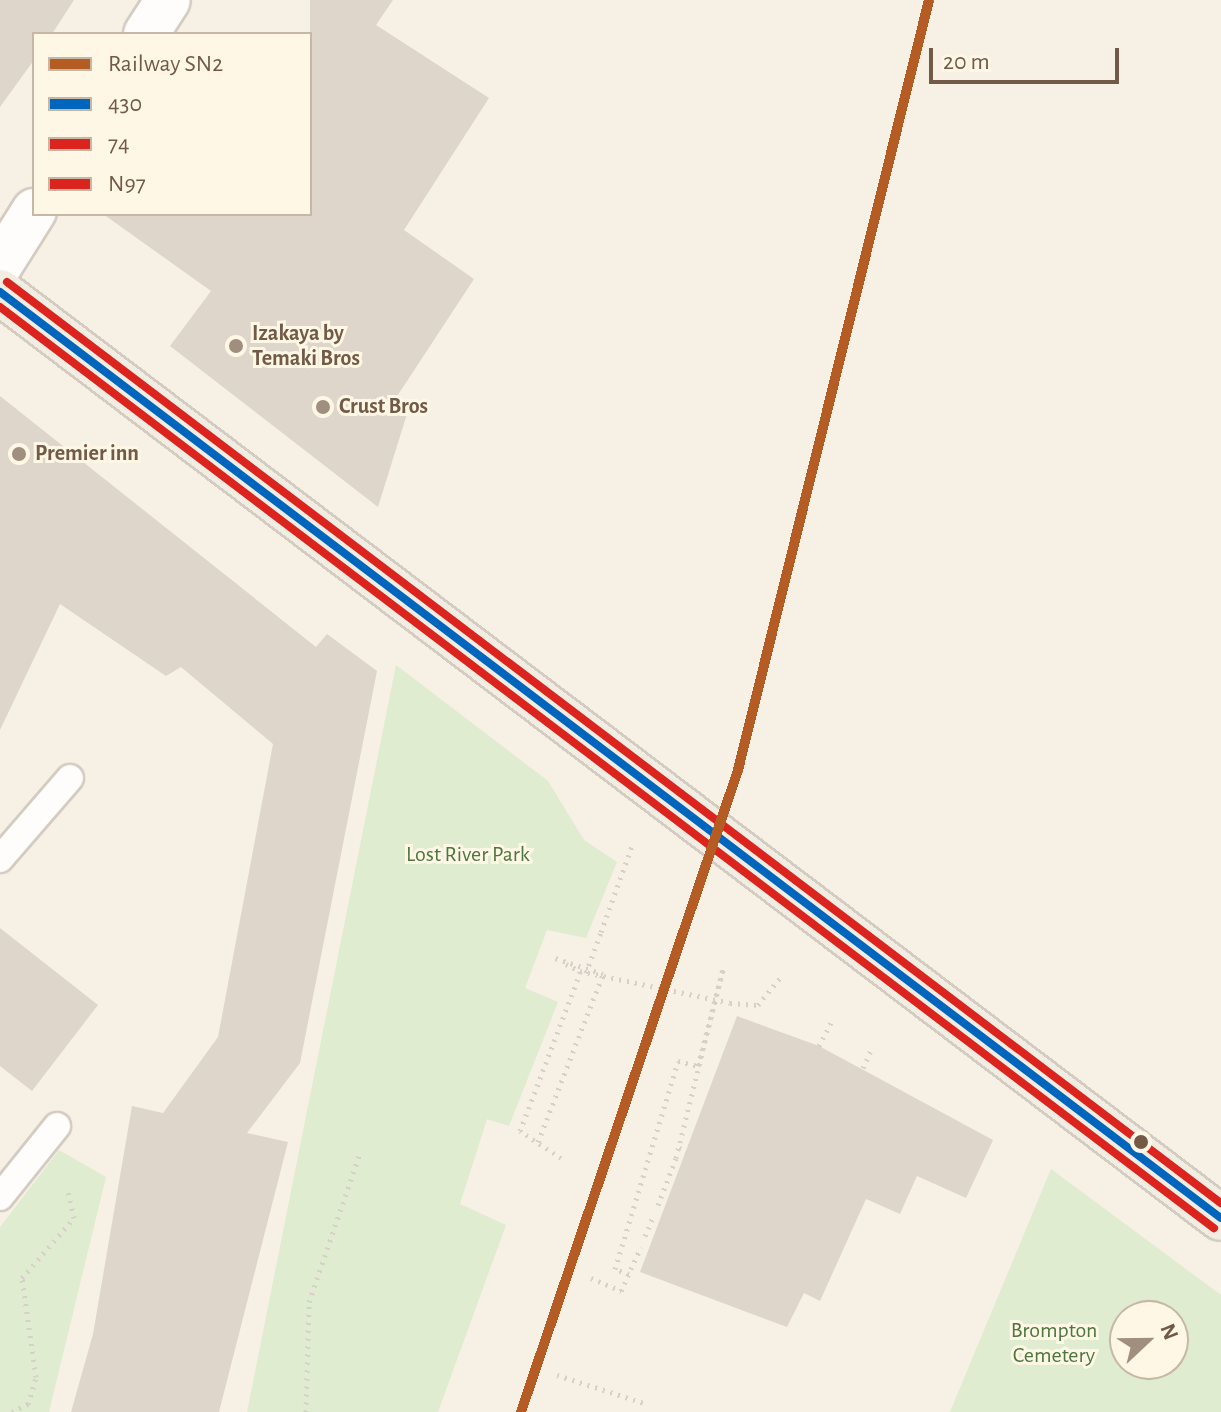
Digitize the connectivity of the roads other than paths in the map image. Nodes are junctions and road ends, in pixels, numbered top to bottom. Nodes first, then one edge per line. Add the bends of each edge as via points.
1 (168, 0) edge
2 (147, 32) edge
3 (32, 214) edge
4 (0, 265) edge
5 (5, 307) edge
6 (70, 778) dead end
7 (0, 859) edge
8 (57, 1126) dead end
9 (0, 1197) edge
10 (1221, 1218) edge

1 - 2 street
3 - 4 street
5 - 10 main road via 489,662
6 - 7 lane
8 - 9 lane

